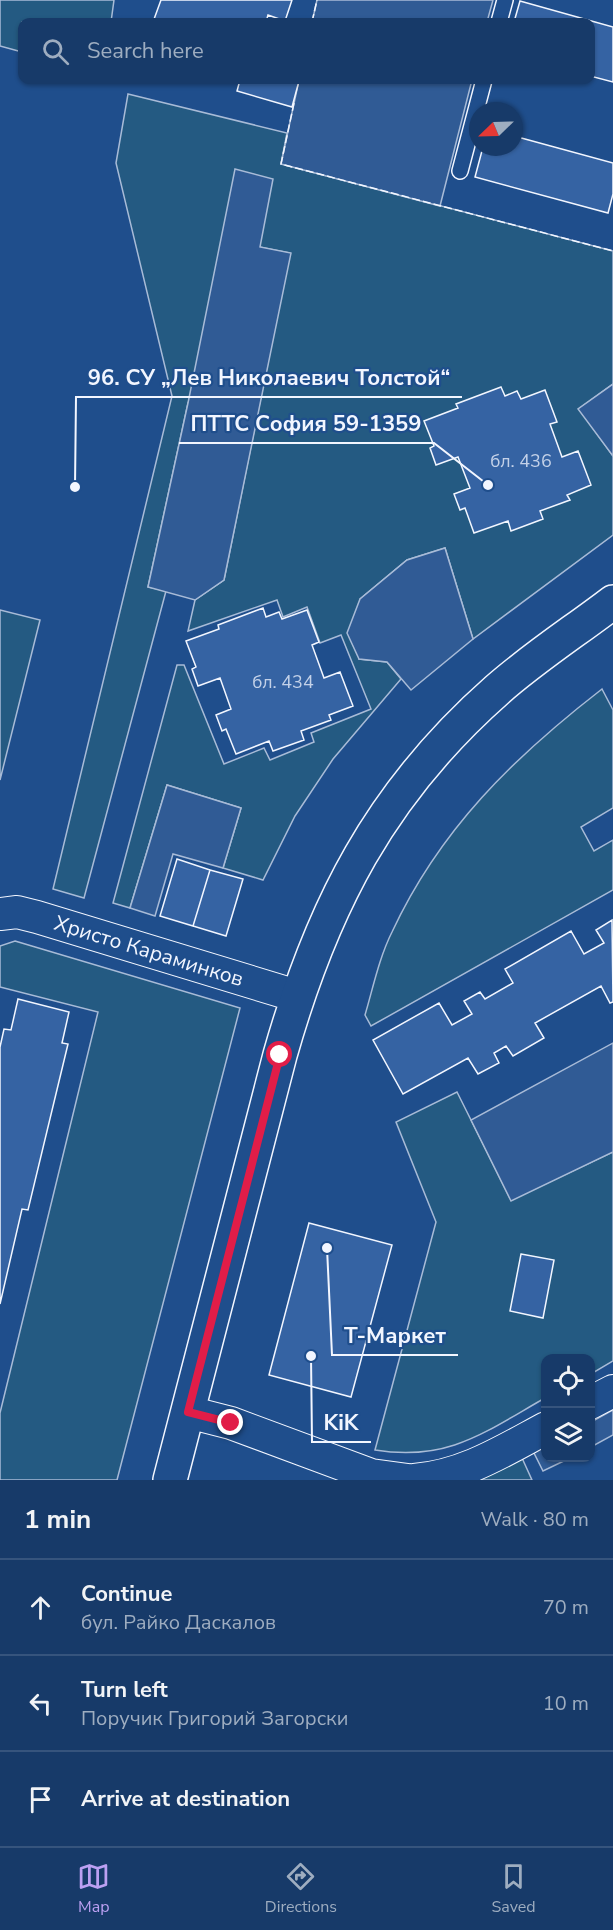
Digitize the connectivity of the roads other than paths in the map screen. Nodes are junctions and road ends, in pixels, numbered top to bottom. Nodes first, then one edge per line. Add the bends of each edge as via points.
1 (505, 0) edge
2 (500, 18) edge
3 (483, 84) edge
4 (460, 171) dead end
5 (613, 602) edge
6 (0, 914) edge
7 (297, 996) junction
8 (613, 1391) edge
9 (595, 1401) edge
10 (188, 1412) junction
11 (541, 1431) edge
12 (170, 1480) edge
13 (421, 1480) edge

1 - 2 lane
3 - 4 lane
5 - 7 street via 498,689 454,731 392,804 359,854 331,909
6 - 7 street, Христо Караминков via 17,912 37,917
7 - 10 street
8 - 9 street
10 - 12 street
10 - 13 street via 231,1423 371,1475
11 - 13 street via 477,1465

